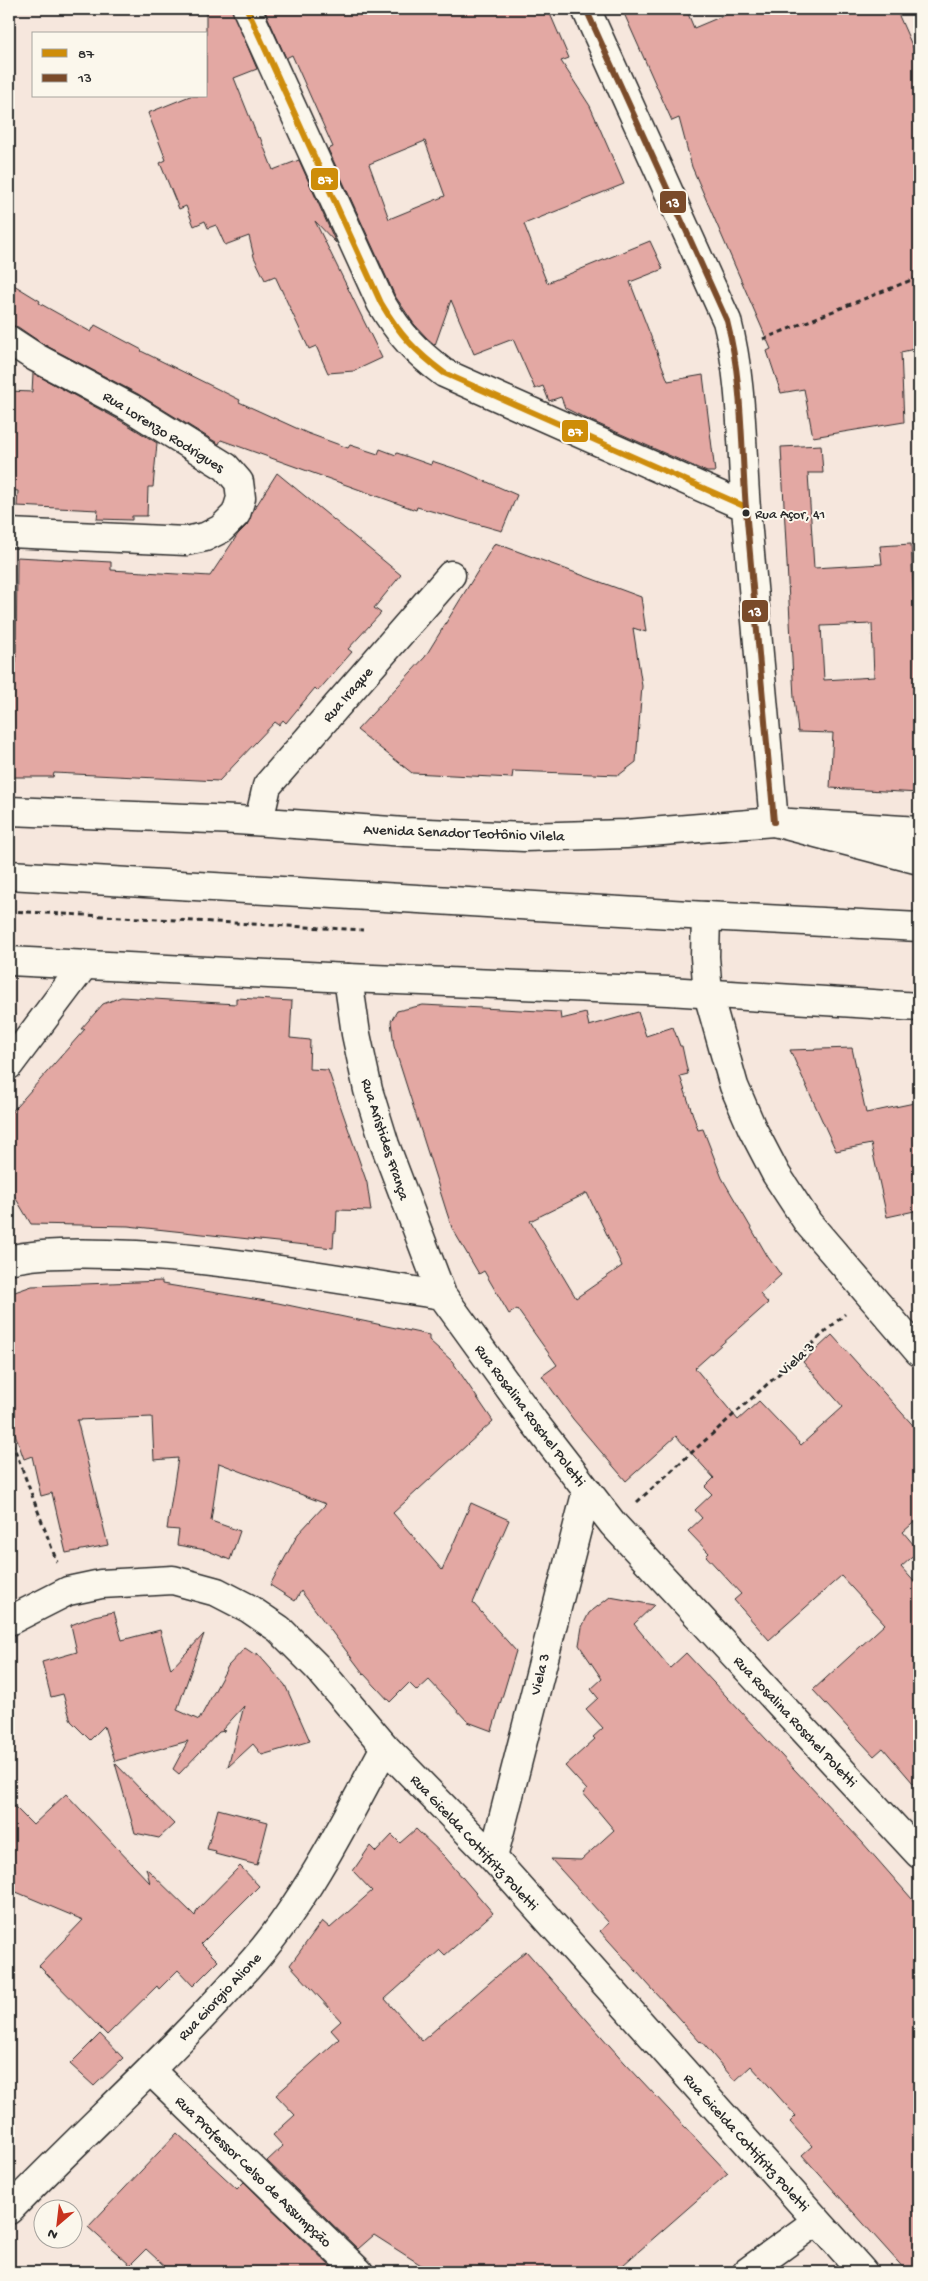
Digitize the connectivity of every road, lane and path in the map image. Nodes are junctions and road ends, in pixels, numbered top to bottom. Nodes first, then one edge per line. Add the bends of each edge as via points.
1 (247, 9) edge
2 (586, 9) edge
3 (919, 277) edge
4 (9, 340) edge
5 (735, 350) junction
6 (746, 506) junction
7 (9, 533) edge
8 (451, 575) dead end
9 (9, 811) edge
10 (259, 822) junction
11 (774, 822) junction
12 (919, 831) edge
13 (919, 860) edge
14 (9, 875) edge
15 (706, 916) junction
16 (919, 927) edge
17 (9, 961) edge
18 (84, 965) junction
19 (348, 978) junction
20 (708, 994) junction
21 (919, 1007) edge
22 (9, 1065) edge
23 (11, 1254) edge
24 (868, 1293) junction
25 (442, 1294) junction
26 (919, 1352) edge
27 (9, 1434) edge
28 (587, 1490) junction
29 (613, 1524) junction
30 (68, 1591) junction
31 (9, 1622) edge
32 (384, 1747) junction
33 (919, 1854) edge
34 (493, 1858) junction
35 (150, 2070) junction
36 (9, 2210) edge
37 (817, 2221) junction
38 (359, 2272) edge
39 (747, 2272) edge
40 (863, 2272) edge

1 - 6 street via 381,303 397,330 418,353 444,373
2 - 5 street via 727,321
3 - 5 path
4 - 7 street, Rua Lorenzo Rodrigues via 131,408 226,467 239,482 241,498 236,514 221,529 186,541
5 - 6 street
6 - 11 street
8 - 10 street, Rua Iraque via 267,786
9 - 10 street, Avenida Senador Teotônio Vilela
10 - 11 street, Avenida Senador Teotônio Vilela via 524,837 626,834
11 - 12 street, Avenida Senador Teotônio Vilela
11 - 13 street
14 - 15 street
15 - 16 street
15 - 20 street
17 - 18 street
18 - 19 street
18 - 22 street
19 - 20 street
19 - 25 street, Rua Aristides França via 368,1090 403,1195
20 - 21 street
20 - 24 street via 734,1086 776,1174 808,1223
23 - 25 street via 149,1255
24 - 26 street
24 - 29 path, Viela 3
25 - 28 street, Rua Rosalina Roschel Poletti
27 - 30 path
28 - 29 street, Rua Rosalina Roschel Poletti
28 - 34 street, Viela 3
29 - 33 street, Rua Rosalina Roschel Poletti
30 - 31 street, Rua Gicelda Cottifritz Poletti
30 - 32 street, Rua Gicelda Cottifritz Poletti via 101,1584 173,1580 217,1592 279,1629 317,1667
32 - 34 street, Rua Gicelda Cottifritz Poletti
32 - 35 street, Rua Giorgio Alione via 284,1921 255,1959
34 - 37 street, Rua Gicelda Cottifritz Poletti
35 - 36 street, Rua Giorgio Alione
35 - 38 street, Rua Professor Celso de Assumpção
37 - 39 street
37 - 40 street, Rua Gicelda Cottifritz Poletti

